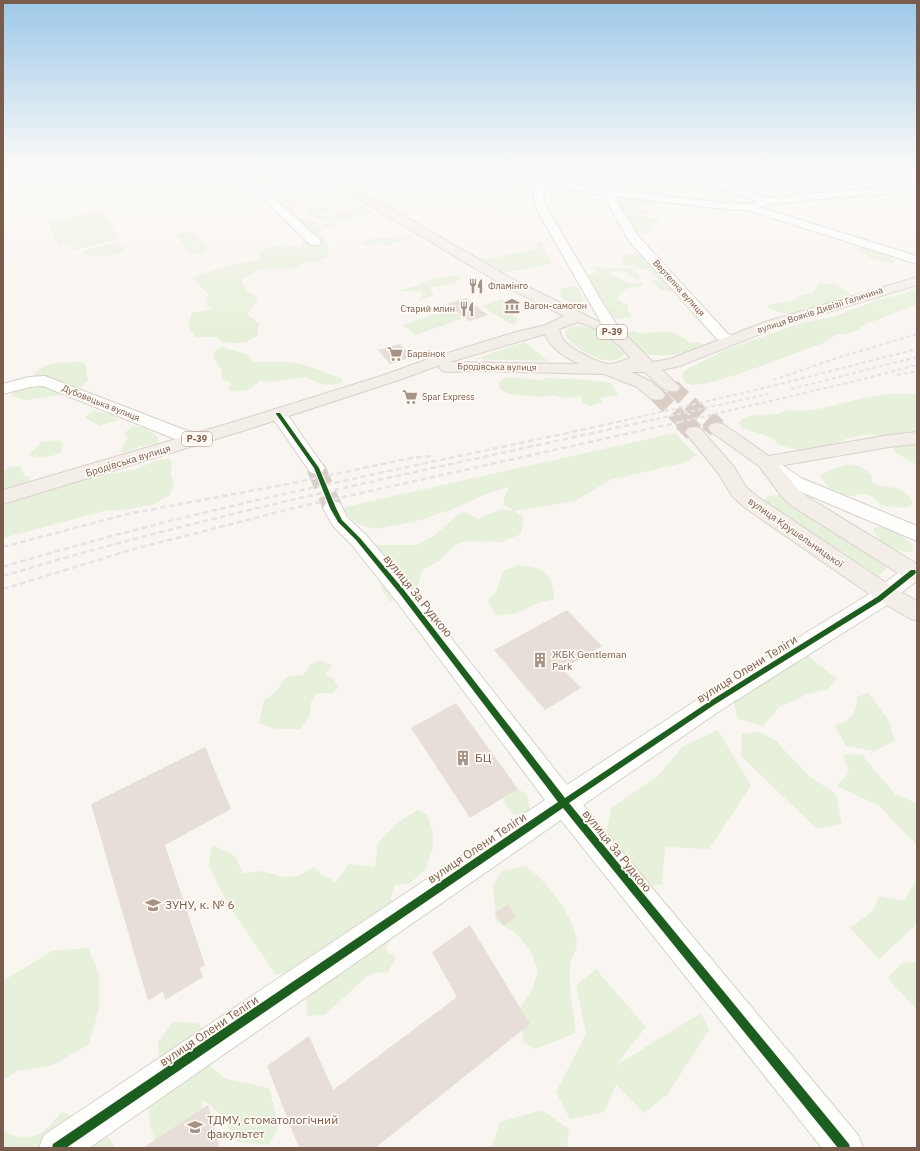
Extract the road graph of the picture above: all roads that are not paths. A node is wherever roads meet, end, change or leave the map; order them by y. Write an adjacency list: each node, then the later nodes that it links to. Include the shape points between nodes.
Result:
1 (295, 224): 6 (street)
2 (409, 224): 9 (main road)
3 (550, 224): 10 (street)
4 (625, 224): 14 (street, Вертепна вулиця, via 633,238 721,335)
5 (801, 224): 7 (street)
6 (315, 242)
7 (917, 260)
8 (917, 281): 14 (main road, вулиця Вояків Дивізії Галичина, via 770,325)
9 (511, 284): 11 (main road); 12 (main road)
10 (595, 302): 12 (street); 13 (street)
11 (539, 316): 12 (main road, Р-39, via 557,324); 18 (main road, via 556,339 569,351 589,363); 19 (main road, Бродівська вулиця / Р-39, via 521,335)
12 (579, 318): 13 (main road, Р-39, via 599,325)
13 (617, 336): 15 (main road, Р-39)
14 (730, 341): 16 (main road, вулиця Вояків Дивізії Галичина)
15 (636, 354): 16 (main road, Р-39); 17 (main road); 18 (main road, via 628,365)
16 (674, 364): 17 (main road, вулиця Вояків Дивізії Галичина); 17 (main road, via 668,370 670,385)
17 (650, 367): 18 (main road, Бродівська вулиця)
18 (614, 369): 19 (main road, Бродівська вулиця / Р-39, via 465,366 444,367); 21 (main road, via 639,381)
19 (390, 378): 22 (main road, Бродівська вулиця / Р-39)
20 (3, 389): 25 (street, Дубовецька вулиця, via 28,382 45,381 181,435)
21 (657, 395)
22 (278, 414): 25 (main road, Бродівська вулиця / Р-39); 28 (street)
23 (717, 428): 27 (main road)
24 (694, 432): 29 (main road, вулиця Крушельницької)
25 (198, 438): 30 (main road, Бродівська вулиця / Р-39)
26 (917, 438): 27 (main road)
27 (766, 462): 29 (main road, via 751,454 734,454 724,461); 29 (main road, via 771,469 771,475 767,480 741,481); 32 (street, via 794,482); 33 (main road, via 799,501)
28 (316, 468)
29 (727, 472): 34 (main road, вулиця Крушельницької, via 739,491 756,506)
30 (3, 497)
31 (332, 508): 36 (street, вулиця За Рудкою, via 340,521 402,592)
32 (917, 534)
33 (915, 573): 34 (street, вулиця Олени Теліги)
34 (886, 594): 35 (main road, вулиця Крушельницької); 36 (street, вулиця Олени Теліги, via 712,703)
35 (917, 612)
36 (564, 802): 37 (street, вулиця Олени Теліги); 38 (street, вулиця За Рудкою)
37 (57, 1148)
38 (845, 1148)

